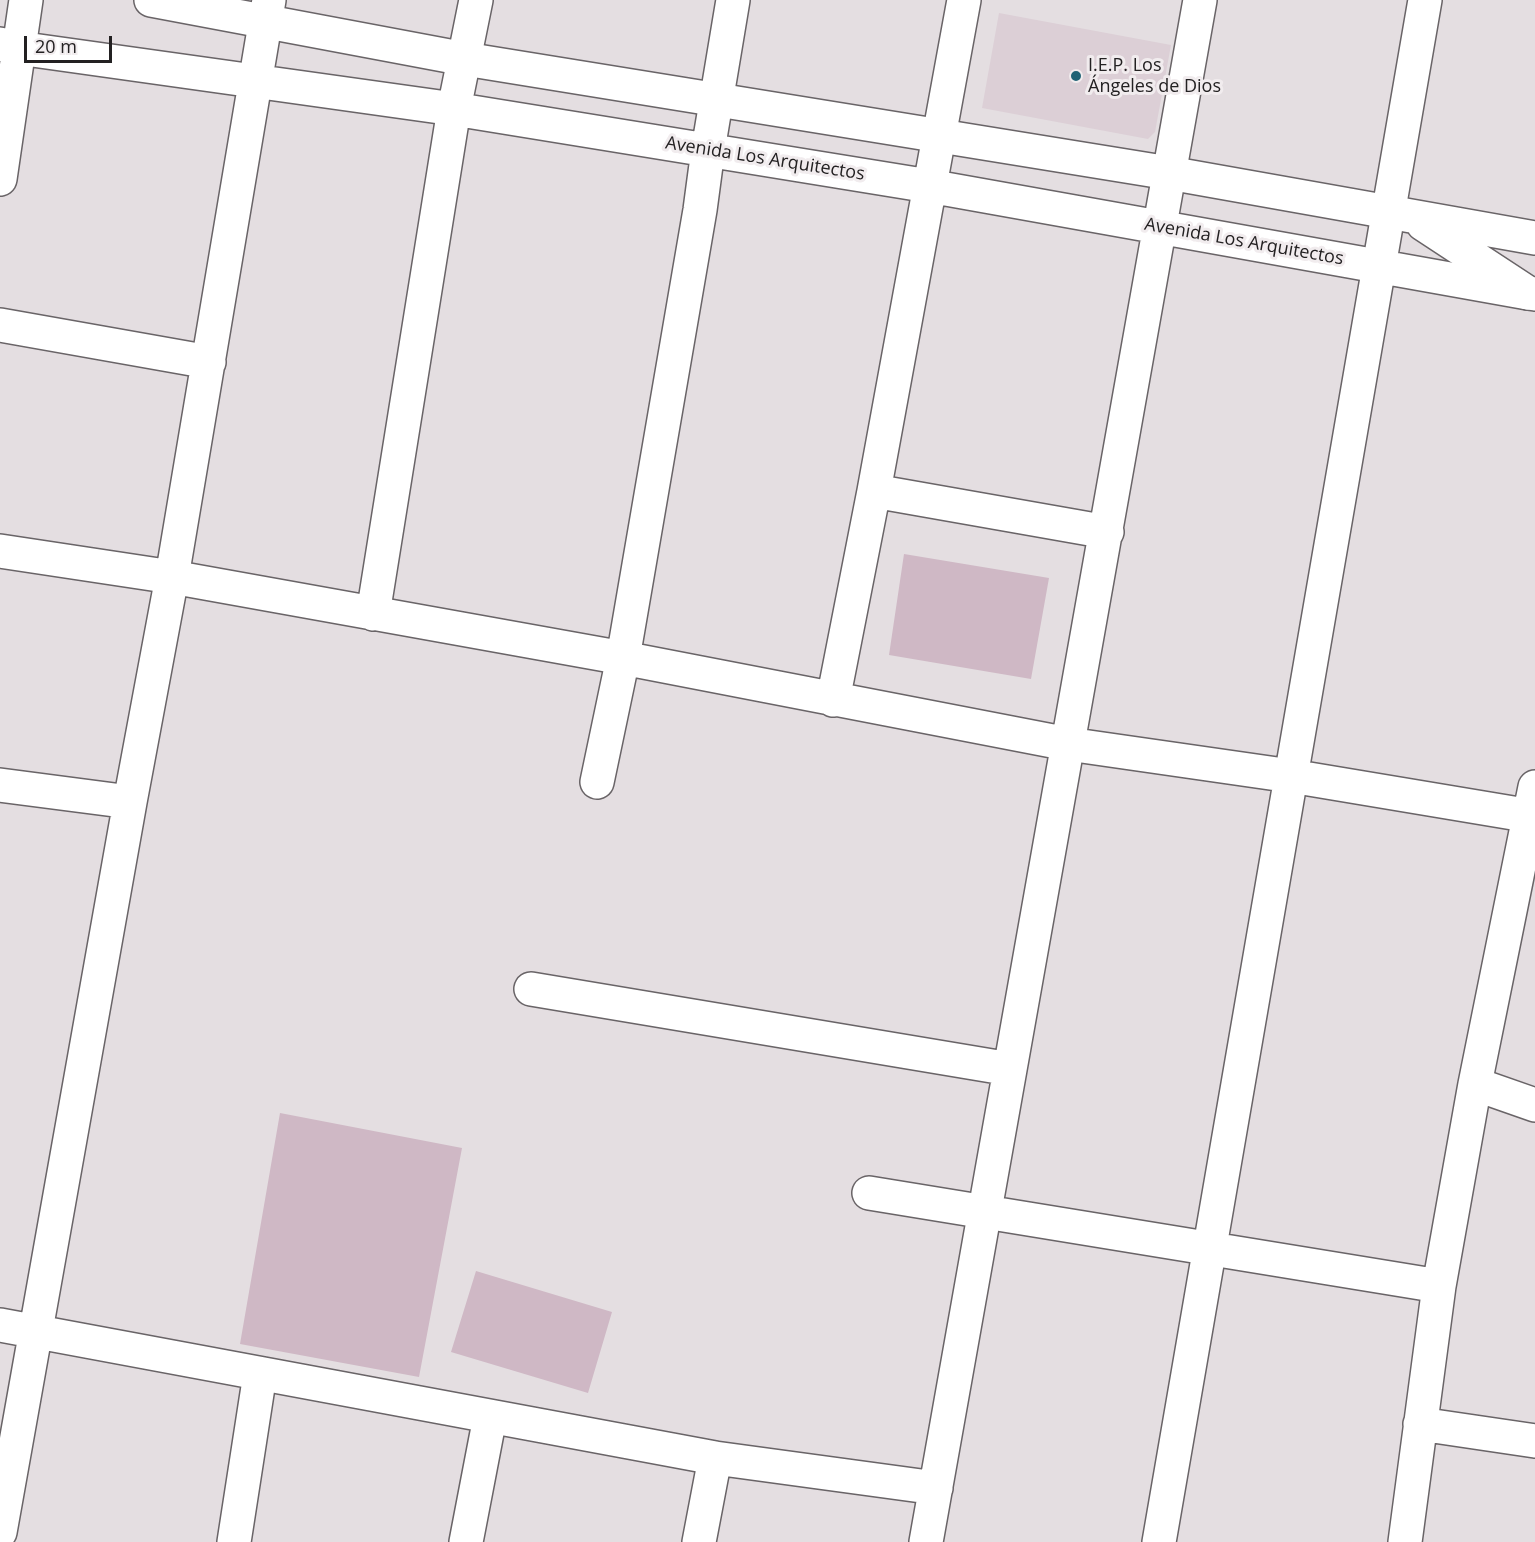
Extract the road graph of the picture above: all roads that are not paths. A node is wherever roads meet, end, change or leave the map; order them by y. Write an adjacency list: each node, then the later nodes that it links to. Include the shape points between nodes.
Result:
1 (26, 0): 9 (street)
2 (151, 0): 8 (street, Avenida Los Arquitectos)
3 (476, 0): 10 (street)
4 (733, 0): 12 (street)
5 (964, 0): 14 (street)
6 (1200, 0): 16 (street)
7 (1425, 0): 19 (street)
8 (267, 10): 10 (street, Avenida Los Arquitectos); 11 (street)
9 (9, 46): 11 (street, Avenida Los Arquitectos); 17 (street)
10 (465, 59): 12 (street, Avenida Los Arquitectos); 13 (street)
11 (254, 81): 13 (street, Avenida Los Arquitectos); 25 (street)
12 (717, 100): 14 (street, Avenida Los Arquitectos); 15 (street)
13 (454, 108): 15 (street, Avenida Los Arquitectos); 30 (street)
14 (939, 135): 16 (street, Avenida Los Arquitectos); 18 (street)
15 (708, 150): 18 (street, Avenida Los Arquitectos); 31 (street)
16 (1169, 173): 19 (street, Avenida Los Arquitectos); 20 (street)
17 (0, 179)
18 (929, 186): 20 (street, Avenida Los Arquitectos); 26 (street)
19 (1400, 215): 21 (street, Avenida Los Arquitectos); 22 (street); 23 (street, Avenida Los Arquitectos)
20 (1160, 226): 22 (street, Avenida Los Arquitectos); 27 (street)
21 (1535, 238)
22 (1379, 266): 23 (street, Avenida Los Arquitectos); 34 (street)
23 (1531, 294)
24 (0, 325): 25 (street)
25 (209, 362): 29 (street)
26 (874, 490): 27 (street); 32 (street)
27 (1107, 532): 33 (street)
28 (0, 551): 29 (street)
29 (172, 577): 30 (street); 37 (street)
30 (373, 614): 31 (street)
31 (623, 658): 32 (street); 35 (street)
32 (833, 700): 33 (street)
33 (1068, 744): 34 (street); 41 (street)
34 (1291, 776): 38 (street); 46 (street)
35 (597, 782)
36 (0, 785): 37 (street)
37 (130, 802): 49 (street)
38 (1533, 802): 39 (street)
39 (1529, 855): 42 (street)
40 (531, 989): 41 (street)
41 (1010, 1069): 45 (street)
42 (1475, 1084): 43 (street); 47 (street)
43 (1535, 1105)
44 (868, 1193): 45 (street)
45 (985, 1213): 46 (street); 55 (street)
46 (1209, 1250): 47 (street); 61 (street)
47 (1439, 1286): 52 (street)
48 (0, 1325): 49 (street)
49 (36, 1331): 50 (street); 56 (street)
50 (260, 1374): 51 (street); 57 (street)
51 (490, 1417): 54 (street); 58 (street)
52 (1420, 1424): 53 (street); 62 (street)
53 (1535, 1441)
54 (715, 1458): 55 (street); 59 (street)
55 (936, 1488): 60 (street)
56 (0, 1532)
57 (234, 1542)
58 (466, 1542)
59 (699, 1542)
60 (926, 1542)
61 (1160, 1542)
62 (1405, 1542)

